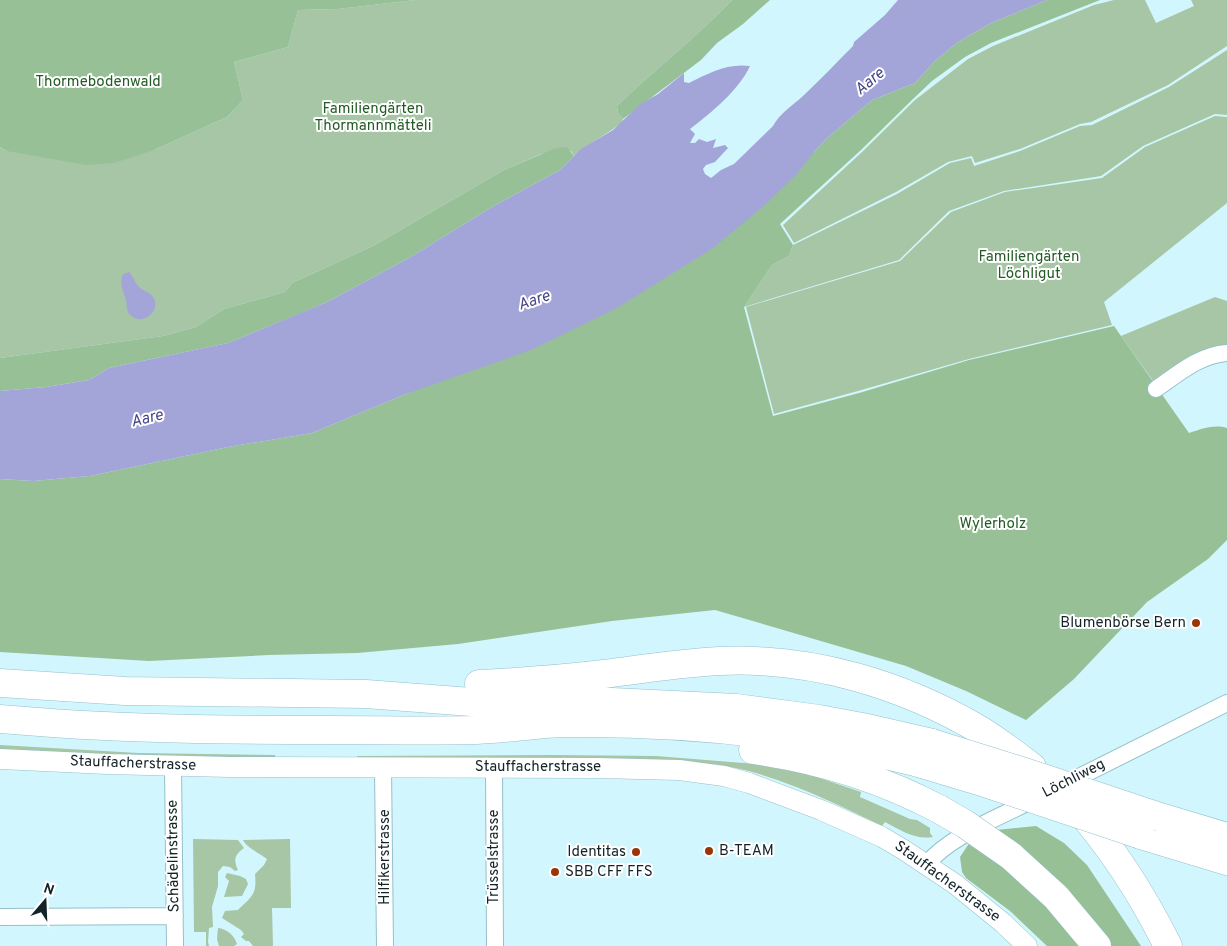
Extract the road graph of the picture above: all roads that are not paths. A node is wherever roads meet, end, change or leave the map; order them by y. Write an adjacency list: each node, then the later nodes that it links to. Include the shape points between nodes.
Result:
1 (1227, 352): 2 (street, via 1196,362)
2 (1156, 389)
3 (0, 683): 4 (highway, via 166,692)
4 (366, 694): 8 (highway, via 471,702 612,702 736,708 828,720); 24 (highway, bridge, via 562,679 721,661 801,666 882,685 921,700 981,731 1032,767 1077,808 1132,881)
5 (1227, 703): 16 (street, Löchliweg, via 957,839)
6 (0, 720): 7 (highway, via 194,729)
7 (480, 730): 8 (highway, via 567,722 654,724 734,730 858,748); 23 (highway, bridge, via 773,752 882,782 939,809 1011,856 1056,897)
8 (925, 753): 13 (highway, bridge, via 987,783)
9 (0, 759): 10 (street, Stauffacherstrasse)
10 (173, 766): 11 (street, Stauffacherstrasse); 17 (street, Schädelinstrasse)
11 (384, 767): 12 (street, Stauffacherstrasse); 20 (street, Hilfikerstrasse)
12 (494, 767): 16 (street, Stauffacherstrasse, via 679,770 724,776 845,820 882,837); 21 (street, Trüsselstrasse)
13 (1150, 826): 14 (highway); 15 (highway)
14 (1227, 837)
15 (1227, 861)
16 (926, 864): 22 (street, Stauffacherstrasse, via 984,907)
17 (175, 916): 18 (street); 19 (street, Schädelinstrasse)
18 (0, 917)
19 (175, 946)
20 (385, 946)
21 (495, 946)
22 (1027, 946)
23 (1097, 946)
24 (1168, 946)

